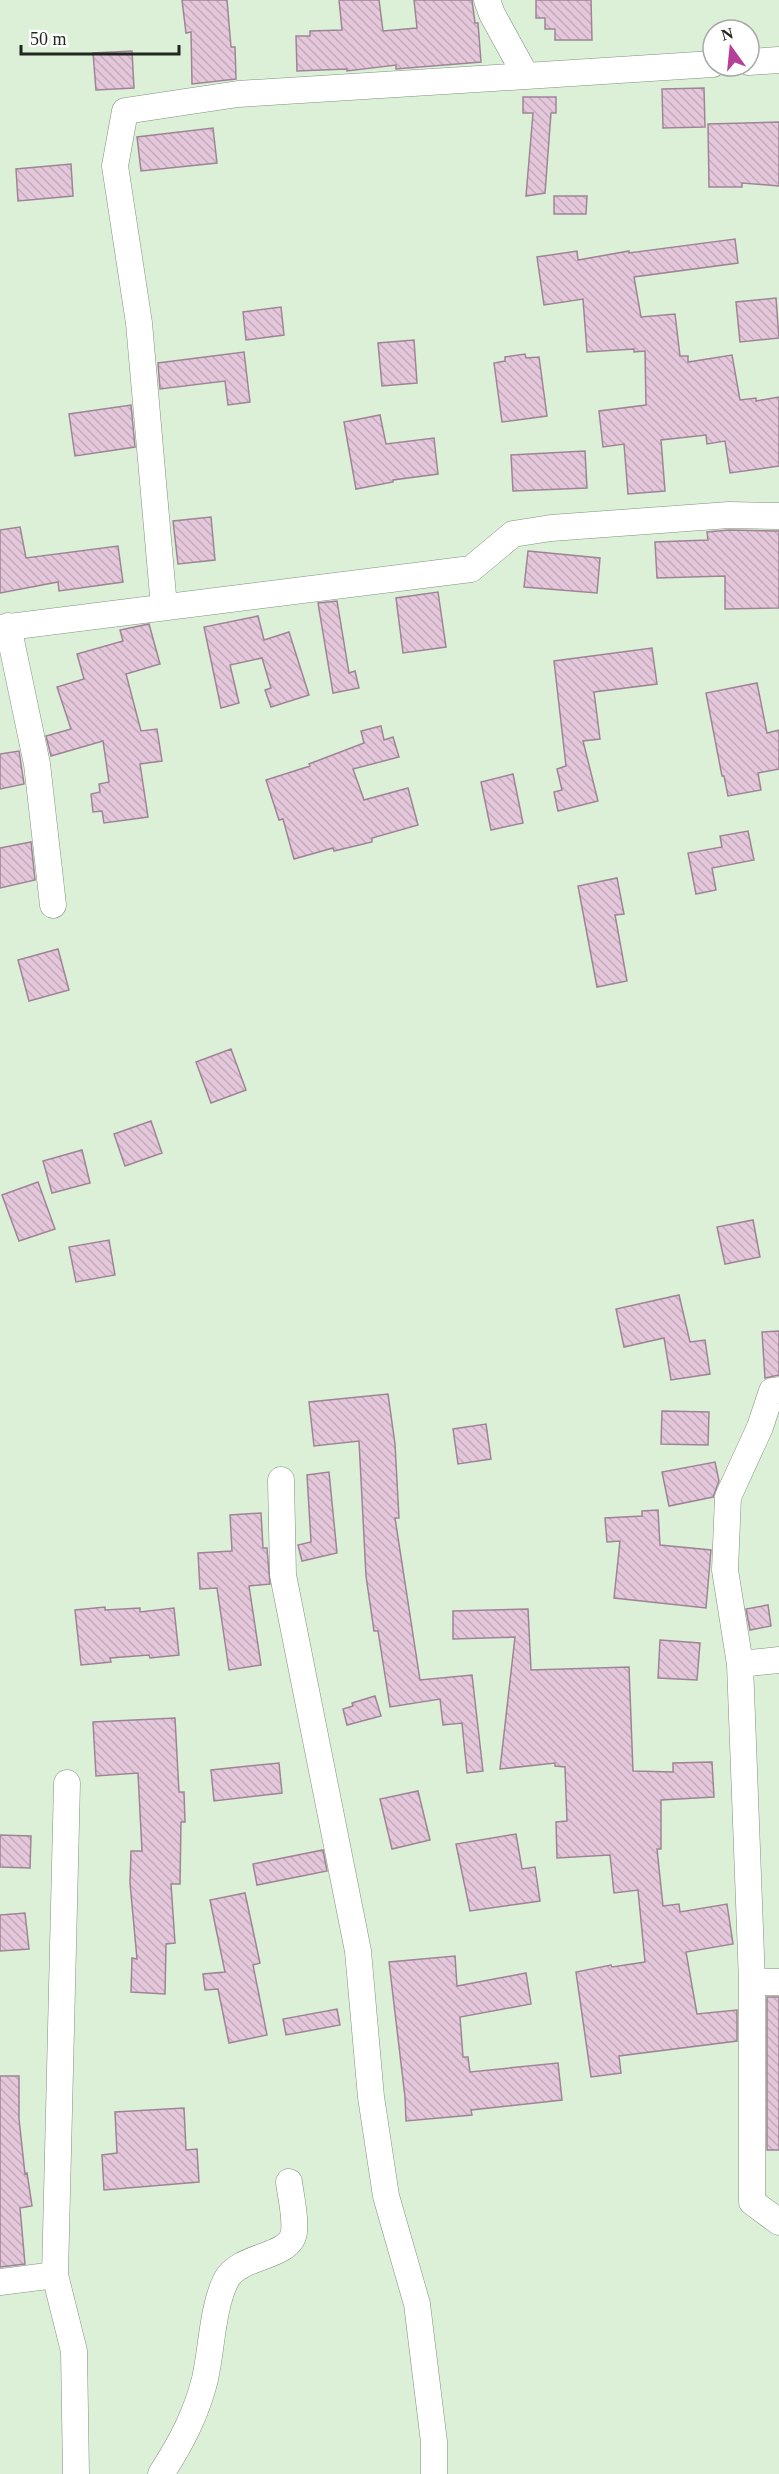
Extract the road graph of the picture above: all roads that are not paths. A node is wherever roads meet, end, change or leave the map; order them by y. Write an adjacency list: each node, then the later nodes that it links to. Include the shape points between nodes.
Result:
1 (487, 0): 5 (street)
2 (779, 60): 3 (street)
3 (761, 61)
4 (701, 65): 5 (street)
5 (526, 76): 7 (street, via 238,94 126,111 115,166 139,323)
6 (779, 516): 7 (street, via 729,515 551,528 513,534 471,569)
7 (164, 607): 8 (street)
8 (4, 627): 9 (street, via 37,764)
9 (52, 905)
10 (779, 1390): 13 (street, via 772,1391 728,1497 725,1570)
11 (280, 1480): 25 (street, via 284,1575 358,1951 371,2097 386,2196 417,2304 434,2442)
12 (779, 1660): 13 (street)
13 (740, 1664): 15 (street)
14 (67, 1784): 21 (street)
15 (752, 1982): 16 (street); 19 (street)
16 (779, 1982)
17 (289, 2182): 24 (street, via 294,2231 291,2241 284,2248 247,2261 227,2279 201,2391 186,2436)
18 (779, 2201): 19 (street)
19 (752, 2202): 20 (street)
20 (779, 2222)
21 (55, 2275): 22 (street); 23 (street, via 74,2351)
22 (0, 2282)
23 (76, 2474)
24 (161, 2474)
25 (434, 2474)

